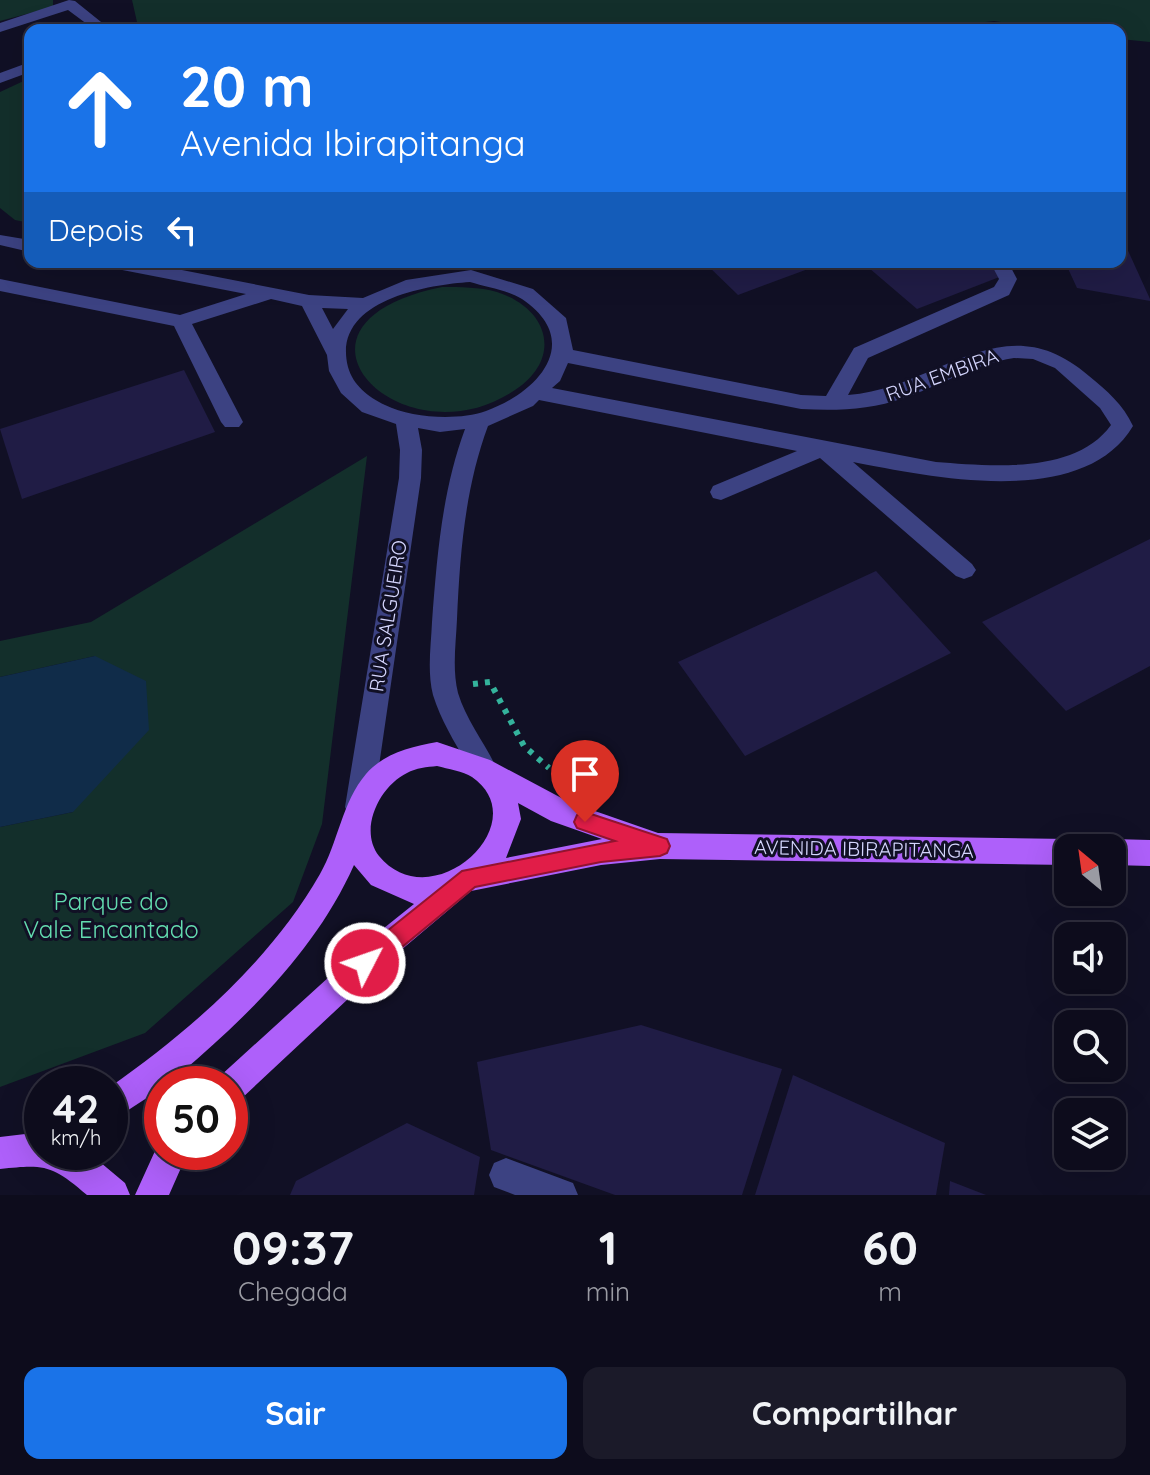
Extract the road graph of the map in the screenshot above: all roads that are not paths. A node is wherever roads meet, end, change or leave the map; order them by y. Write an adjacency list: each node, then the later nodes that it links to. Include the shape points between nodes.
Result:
1 (70, 2): 2 (street); 3 (street)
2 (97, 24)
3 (0, 28)
4 (24, 69): 5 (street)
5 (0, 78)
6 (0, 240): 7 (street)
7 (24, 245)
8 (143, 268): 11 (street)
9 (1002, 268): 18 (street, via 1008,279 1002,291 861,353)
10 (0, 285): 14 (street)
11 (271, 293): 12 (street); 14 (street)
12 (309, 301): 13 (street); 15 (street)
13 (367, 304): 15 (street, via 343,329); 16 (street, via 409,283 439,277 500,281 546,306 560,325)
14 (181, 321): 20 (street)
15 (335, 351): 21 (street, via 339,374 352,394 375,411)
16 (563, 355): 17 (street); 18 (street, RUA EMBIRA)
17 (539, 393): 19 (street, via 508,412); 22 (street, RUA EMBIRA)
18 (834, 404): 22 (street, RUA EMBIRA, via 898,393 987,357 1019,350 1057,360 1108,403 1122,426 1104,449 1031,472 936,470)
19 (479, 421): 21 (street); 25 (street, via 460,479 443,645 444,687)
20 (232, 422)
21 (406, 422): 26 (street, RUA SALGUEIRO, via 410,478)
22 (823, 448): 23 (street); 24 (street)
23 (721, 492)
24 (964, 570)
25 (487, 772): 26 (main road, via 462,757 411,758 369,788); 27 (main road, AVENIDA IBIRAPITANGA, via 561,812); 31 (main road, via 501,790 506,828 500,847)
26 (357, 818): 31 (main road, via 367,862 391,881 422,890); 33 (main road, via 330,885 298,934 175,1058)
27 (660, 846): 28 (main road, AVENIDA IBIRAPITANGA); 31 (main road, AVENIDA IBIRAPITANGA, via 601,852)
28 (1054, 852)
29 (1126, 852): 30 (main road)
30 (1150, 853)
31 (468, 879): 32 (main road, AVENIDA IBIRAPITANGA, via 373,956)
32 (248, 1071)
33 (128, 1093)
34 (24, 1151): 35 (main road)
35 (0, 1153)
36 (83, 1170): 39 (main road)
37 (164, 1170): 40 (main road)
38 (506, 1175): 41 (street)
39 (113, 1195)
40 (152, 1195)
41 (561, 1195)

